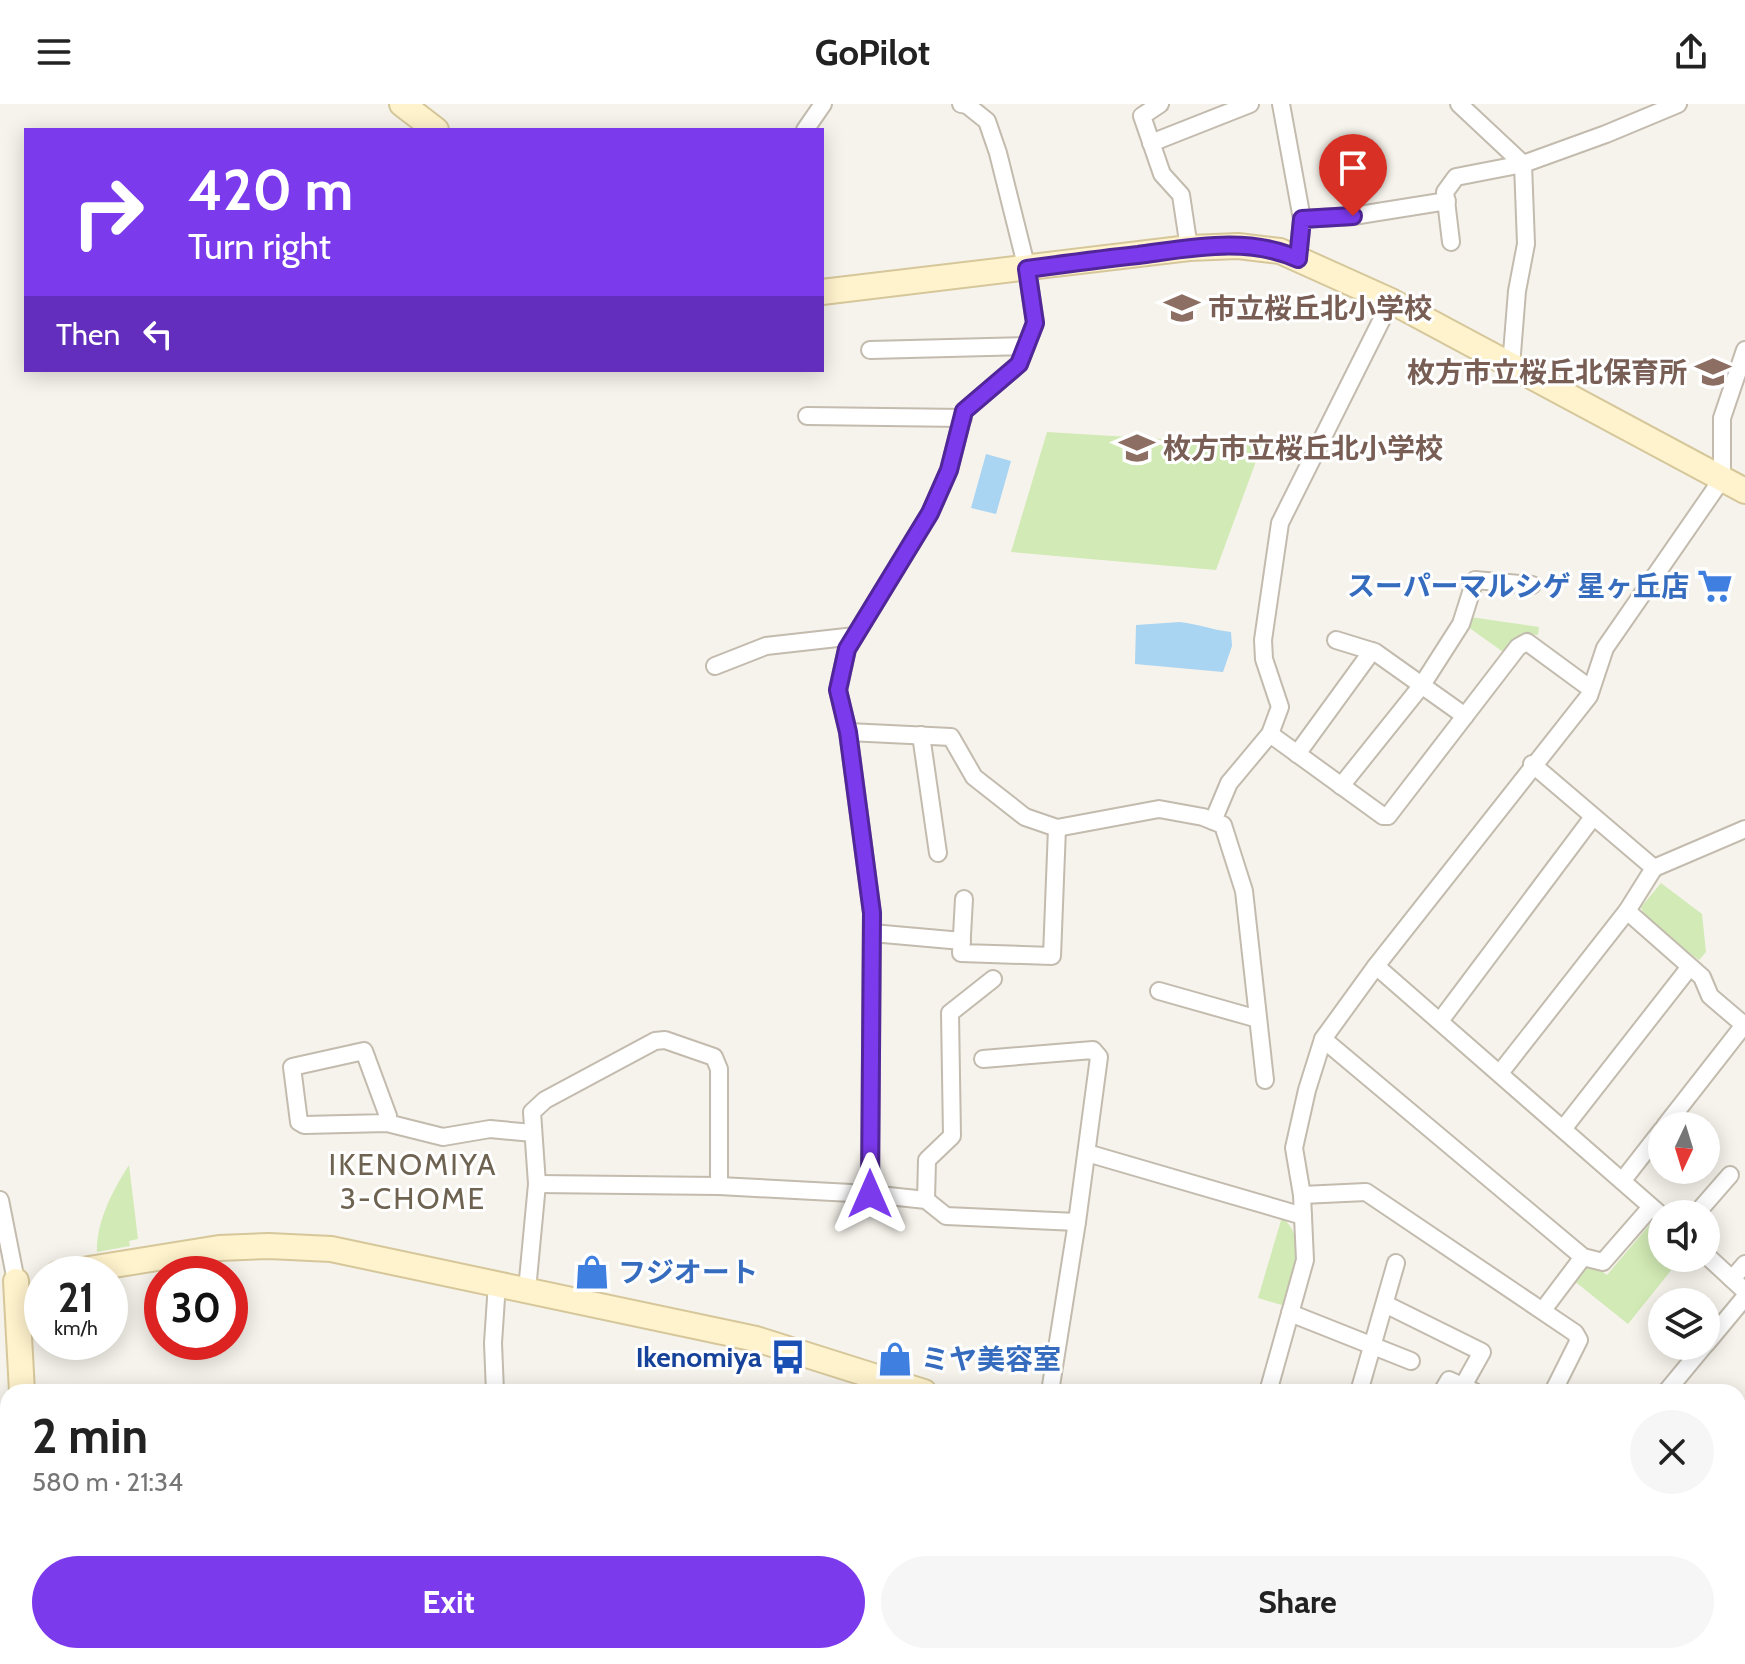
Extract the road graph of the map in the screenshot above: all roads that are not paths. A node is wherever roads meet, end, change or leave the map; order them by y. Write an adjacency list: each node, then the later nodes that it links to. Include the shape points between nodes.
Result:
1 (402, 104): 9 (street)
2 (823, 104): 10 (street)
3 (961, 104): 18 (street, via 987,121)
4 (1160, 104): 11 (street, via 1142,116)
5 (1250, 104): 11 (street)
6 (1281, 104): 14 (street)
7 (1459, 104): 12 (street)
8 (1678, 104): 12 (street)
9 (433, 128)
10 (806, 128)
11 (1151, 143): 16 (street, via 1162,174 1181,195)
12 (1523, 164): 13 (street, via 1456,177 1445,192); 24 (street, via 1526,244)
13 (1447, 201): 14 (street); 15 (street)
14 (1302, 219): 17 (street)
15 (1451, 242)
16 (1189, 248): 17 (street, via 1238,246 1280,251); 18 (street)
17 (1298, 259): 20 (street)
18 (1027, 269): 19 (street); 21 (street, via 1035,323)
19 (824, 292)
20 (1391, 301): 24 (street); 38 (street, via 1280,523 1263,640 1280,707)
21 (1026, 346): 22 (street); 26 (street, via 1019,364 964,411)
22 (870, 350)
23 (1745, 350): 27 (street, via 1722,418)
24 (1511, 366): 27 (street)
25 (807, 416): 26 (street)
26 (963, 418): 30 (street, via 930,513)
27 (1722, 479): 28 (street); 35 (street, via 1605,648)
28 (1745, 491)
29 (1532, 585): 34 (street, via 1475,580 1461,624)
30 (855, 636): 33 (street, via 766,646); 37 (street, via 838,690)
31 (1336, 640): 32 (street)
32 (1372, 651): 34 (street); 40 (street)
33 (715, 666)
34 (1422, 685): 36 (street); 42 (street)
35 (1591, 689): 36 (street, via 1527,642); 41 (street)
36 (1465, 716): 42 (street, via 1388,816)
37 (848, 732): 39 (street); 51 (street)
38 (1270, 734): 40 (street); 44 (street, via 1229,783)
39 (921, 735): 45 (street, via 951,737 974,777 1025,817); 47 (street)
40 (1297, 754): 42 (street)
41 (1532, 764): 43 (street); 53 (street)
42 (1341, 786)
43 (1593, 817): 48 (street); 58 (street)
44 (1213, 821): 45 (street, via 1159,809); 57 (street, via 1223,825 1244,891)
45 (1057, 828): 52 (street, via 1052,956 961,953)
46 (1745, 829): 48 (street)
47 (938, 853)
48 (1654, 868): 50 (street)
49 (964, 899): 52 (street)
50 (1627, 911): 54 (street); 61 (street)
51 (872, 933): 52 (street); 73 (street)
52 (962, 941)
53 (1376, 966): 58 (street); 59 (street)
54 (1689, 968): 63 (street, via 1702,977 1710,996 1744,1025); 65 (street)
55 (993, 979): 76 (street, via 950,1013 952,1136 927,1160)
56 (1159, 991): 57 (street)
57 (1258, 1019): 62 (street)
58 (1440, 1021): 61 (street)
59 (1323, 1039): 74 (street, via 1294,1148); 82 (street)
60 (983, 1059): 68 (street, via 1093,1050 1099,1057)
61 (1500, 1073): 65 (street)
62 (1265, 1080)
63 (1676, 1112)
64 (387, 1123): 64 (street, via 304,1125 299,1122 292,1067 364,1051); 66 (street, via 443,1137 490,1129)
65 (1563, 1129): 70 (street)
66 (533, 1133): 71 (street); 72 (street, via 532,1112 545,1100 665,1040 714,1057 719,1069)
67 (1648, 1148): 70 (street)
68 (1087, 1153): 79 (street); 81 (street)
69 (1730, 1175): 77 (street)
70 (1623, 1180): 78 (street)
71 (537, 1184): 72 (street); 90 (street)
72 (719, 1186): 73 (street)
73 (870, 1194): 76 (street)
74 (1302, 1195): 79 (street); 93 (street, via 1366,1192)
75 (0, 1200): 88 (street)
76 (926, 1200): 81 (street, via 946,1216)
77 (1708, 1200)
78 (1648, 1203)
79 (1303, 1216): 94 (street, via 1305,1260)
80 (1648, 1219): 82 (street, via 1603,1262)
81 (1077, 1222): 102 (street)
82 (1583, 1257): 93 (street)
83 (128, 1263): 89 (street, via 219,1248 331,1249)
84 (1396, 1263): 92 (street)
85 (1745, 1264): 87 (street)
86 (1720, 1268): 87 (street)
87 (1732, 1279): 91 (street)
88 (8, 1282): 99 (street)
89 (497, 1283): 90 (street); 100 (street)
90 (527, 1290): 101 (street, via 756,1339)
91 (1745, 1294): 95 (street)
92 (1385, 1304): 96 (street); 105 (street, via 1482,1352)
93 (1543, 1310): 106 (street, via 1579,1340)
94 (1290, 1313): 96 (street); 103 (street)
95 (1720, 1326)
96 (1375, 1345): 98 (street); 104 (street)
97 (1693, 1360): 107 (street)
98 (1411, 1361)
99 (21, 1384)
100 (495, 1384)
101 (899, 1384)
102 (1051, 1384)
103 (1270, 1384)
104 (1362, 1384)
105 (1471, 1384)
106 (1557, 1384)
107 (1673, 1384)

